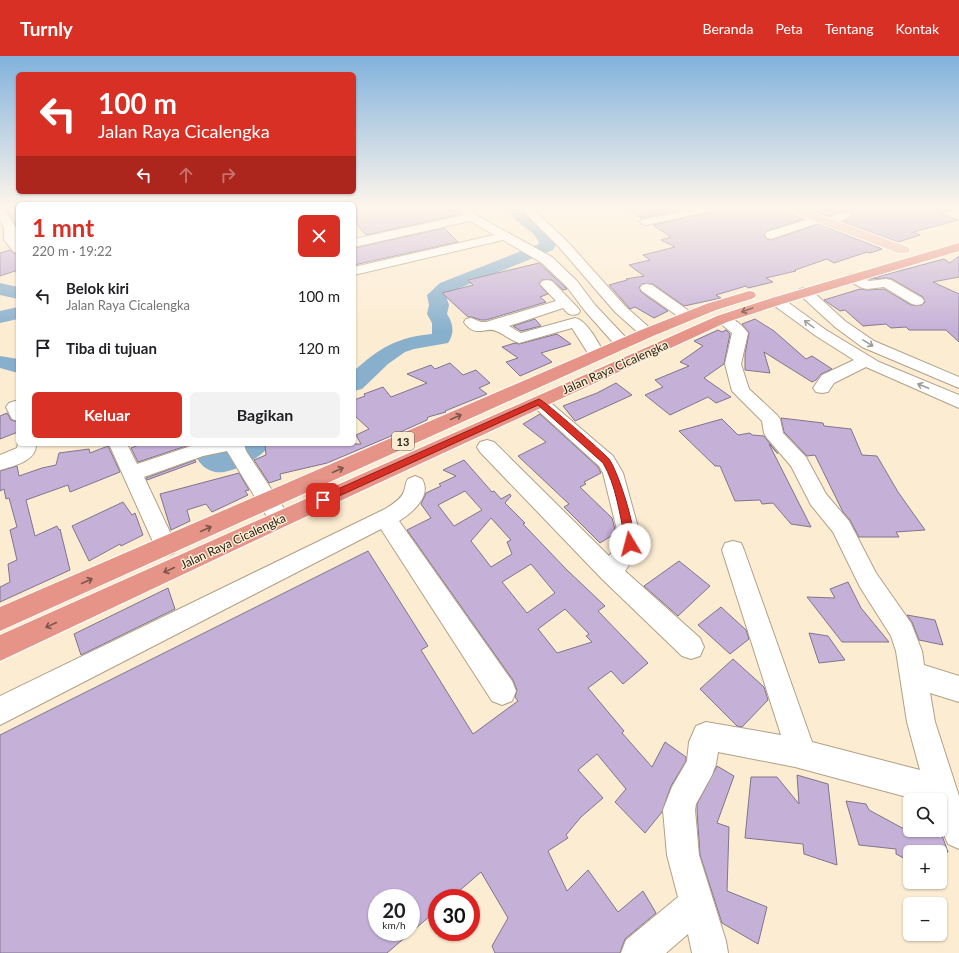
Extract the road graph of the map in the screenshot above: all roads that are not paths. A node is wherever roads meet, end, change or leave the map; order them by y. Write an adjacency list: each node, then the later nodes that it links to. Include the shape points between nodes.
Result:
1 (450, 249): 9 (street)
2 (528, 249): 25 (street, via 547,260 572,284)
3 (566, 249): 24 (street, via 620,309)
4 (899, 249): 7 (main road)
5 (915, 249): 7 (highway, Jalan Raya Cicalengka / 13)
6 (946, 249): 10 (highway, Jalan Raya Cicalengka / 13)
7 (902, 250): 8 (highway, Jalan Raya Cicalengka / 13)
8 (881, 257)
9 (356, 272)
10 (854, 278): 12 (highway, Jalan Raya Cicalengka / 13); 15 (street, via 867,285 886,283)
11 (547, 284): 16 (street)
12 (808, 285): 14 (highway, Jalan Raya Cicalengka / 13); 17 (highway, Jalan Raya Cicalengka / 13, via 711,307); 22 (street)
13 (647, 288): 17 (street)
14 (777, 301): 18 (highway, Jalan Raya Cicalengka / 13, one-way to 18); 27 (street, one-way to 14)
15 (917, 301)
16 (565, 303): 20 (street, via 578,318); 21 (street)
17 (687, 316): 24 (highway, Jalan Raya Cicalengka / 13)
18 (722, 320): 30 (highway, Jalan Raya Cicalengka / 13); 48 (street, via 737,329 740,334 733,364 741,391 769,417 776,438 799,462 818,499 844,531 868,580 902,631)
19 (471, 322): 21 (street, via 481,327)
20 (575, 322): 21 (street, via 519,338); 26 (street)
21 (495, 324)
22 (840, 324): 23 (street); 28 (street, one-way to 28, via 868,344)
23 (858, 324)
24 (647, 333): 25 (highway, Jalan Raya Cicalengka / 13)
25 (623, 344): 26 (highway, Jalan Raya Cicalengka / 13)
26 (597, 355): 39 (highway, Jalan Raya Cicalengka / 13, one-way to 26)
27 (866, 361): 29 (street, via 828,379); 31 (street, one-way to 27)
28 (959, 383)
29 (822, 388)
30 (539, 402): 40 (highway, Jalan Raya Cicalengka / 13); 44 (street, via 606,461 613,473 630,544)
31 (959, 402)
32 (27, 446): 36 (street, via 24,453)
33 (119, 446): 37 (street)
34 (487, 447): 44 (street)
35 (227, 449): 37 (street); 39 (street)
36 (0, 463)
37 (132, 474): 42 (street)
38 (415, 484): 41 (street, via 412,498)
39 (268, 501): 40 (street); 42 (highway, Jalan Raya Cicalengka / 13, one-way to 39)
40 (280, 519): 47 (highway, Jalan Raya Cicalengka / 13, one-way to 47)
41 (385, 519): 50 (street); 51 (street)
42 (166, 547): 45 (highway, Jalan Raya Cicalengka / 13, one-way to 42)
43 (733, 550): 52 (street)
44 (610, 572): 46 (street)
45 (0, 619)
46 (690, 647)
47 (0, 648)
48 (913, 674): 49 (street); 53 (street, via 921,722)
49 (959, 689)
50 (502, 691)
51 (0, 711)
52 (802, 754): 53 (street); 55 (street, via 737,740 705,737 702,762 680,803 679,810 683,855)
53 (941, 791): 54 (street)
54 (959, 833)
55 (697, 903): 56 (street); 57 (street)
56 (639, 953)
57 (710, 953)

